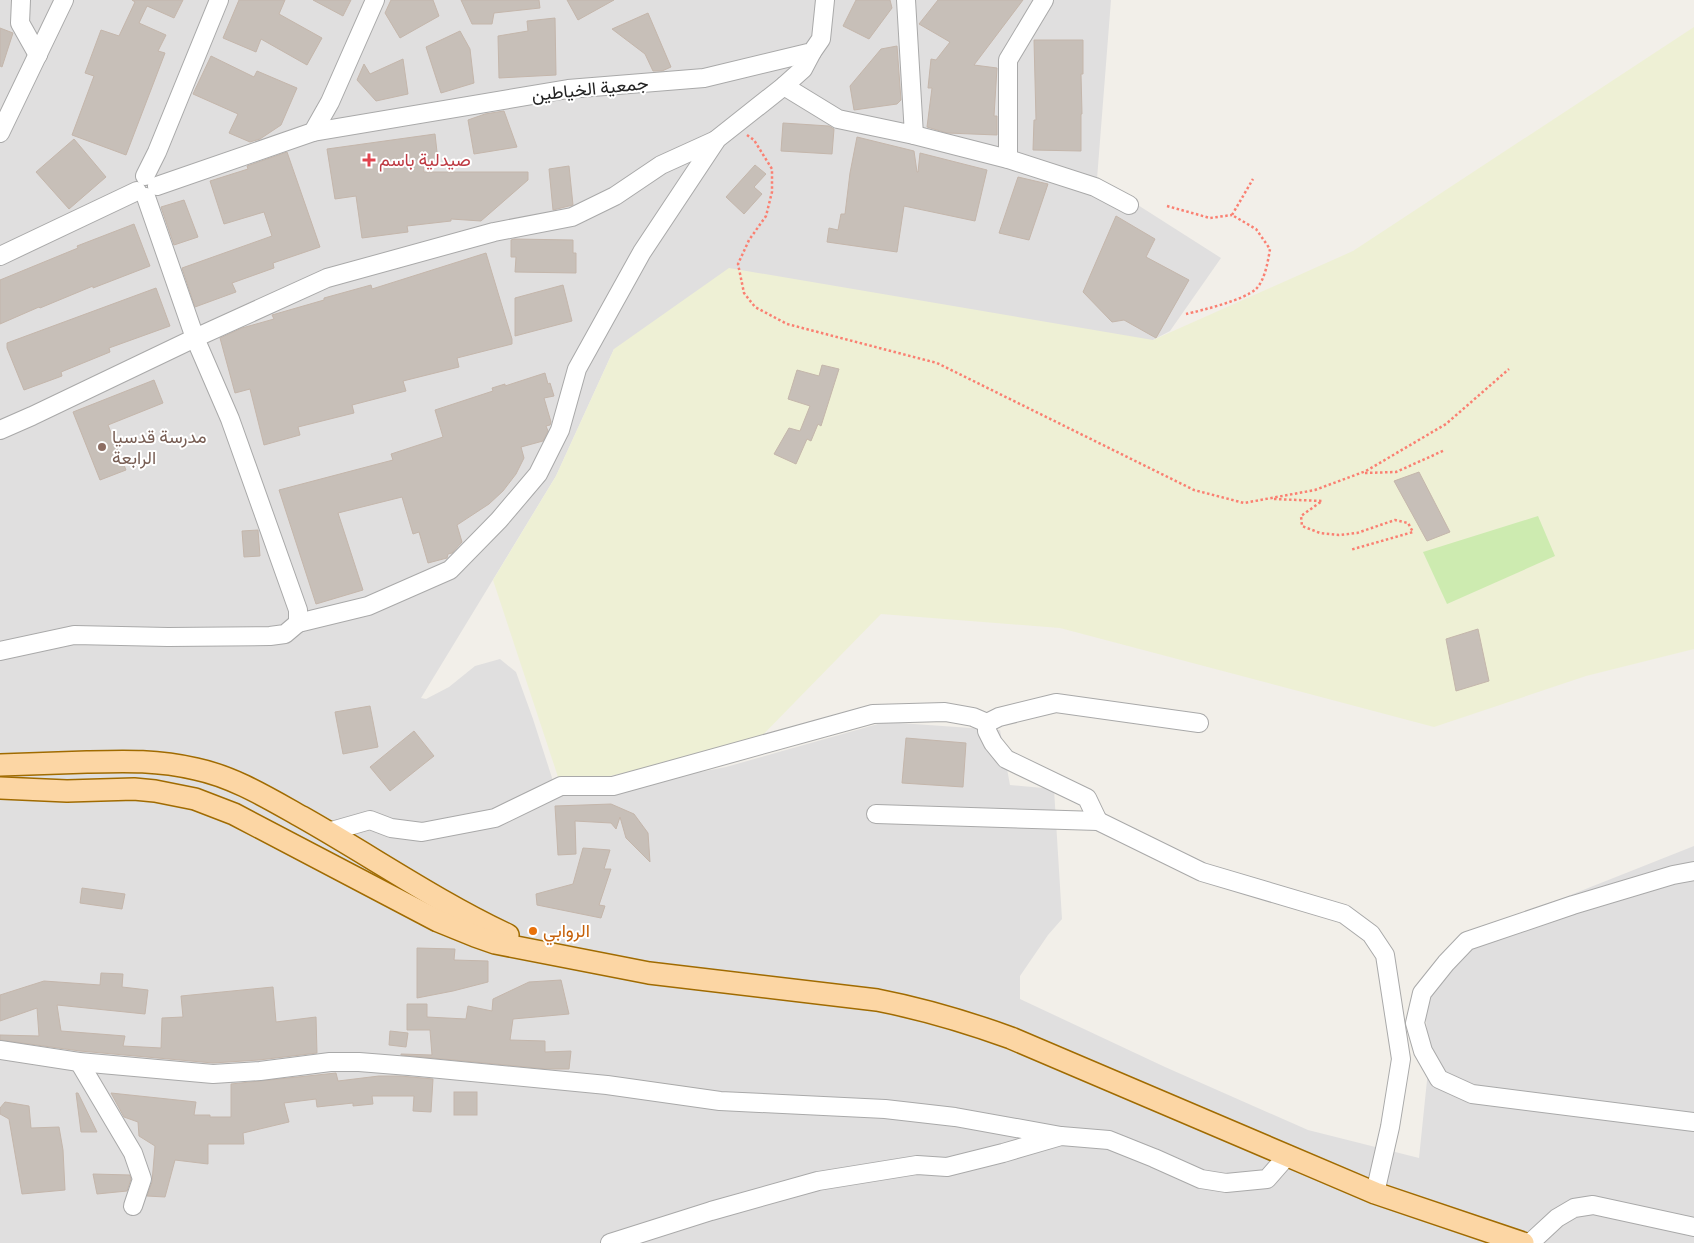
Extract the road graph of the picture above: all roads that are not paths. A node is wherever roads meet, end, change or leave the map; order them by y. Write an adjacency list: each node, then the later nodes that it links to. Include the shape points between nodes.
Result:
1 (21, 0): 9 (street, via 20,22)
2 (64, 0): 9 (street)
3 (219, 0): 16 (street, via 157,152)
4 (375, 0): 11 (street, via 330,102)
5 (825, 0): 8 (street, via 821,39)
6 (906, 0): 13 (street)
7 (1044, 0): 15 (street, via 1008,60)
8 (812, 52): 10 (street, via 803,68); 11 (street, جمعية الخياطين, via 704,78 568,89)
9 (38, 55): 12 (street)
10 (784, 86): 13 (street, via 838,119); 14 (street)
11 (313, 132): 16 (street, جمعية الخياطين)
12 (0, 133)
13 (914, 134): 15 (street)
14 (717, 139): 19 (street, via 661,165 614,196 572,217 494,232 326,278); 21 (street, via 642,252 576,369 560,430 538,474 499,520 450,570 368,606)
15 (1008, 159): 17 (street, via 1095,187)
16 (146, 188): 18 (street, جمعية الخياطين); 19 (street)
17 (1129, 205)
18 (0, 256)
19 (194, 338): 20 (street); 21 (street, via 230,419 298,610)
20 (0, 430)
21 (298, 623): 22 (street, via 285,634 270,636 74,635)
22 (0, 652)
23 (987, 723): 24 (street, via 1056,703); 28 (street, via 992,743 1006,759 1087,798); 29 (street, via 945,712 873,714 613,786 561,786 495,818 422,832 391,828 370,820)
24 (1198, 723)
25 (0, 765): 29 (main road, via 130,761 198,769 252,789)
26 (0, 788): 31 (main road, via 134,789 195,799 234,814 438,921 495,943)
27 (876, 814): 28 (street)
28 (1098, 821): 37 (street, via 1202,872 1344,914 1371,934 1385,955 1402,1059)
29 (328, 832): 31 (main road, via 458,910)
30 (1694, 871): 34 (street, via 1573,905 1467,941 1422,993 1415,1023 1423,1051 1439,1079 1472,1094)
31 (548, 952): 36 (main road, via 648,973 849,996 931,1012 1011,1038)
32 (0, 1050): 33 (street)
33 (79, 1062): 35 (street, via 213,1074 359,1062 607,1085 720,1101 885,1109 955,1117); 38 (street, via 133,1153 142,1179)
34 (1694, 1122)
35 (1061, 1136): 36 (street, via 1109,1140 1201,1179 1226,1183 1267,1179); 40 (street, via 947,1167 917,1165 818,1180)
36 (1288, 1155): 37 (main road)
37 (1375, 1193): 41 (main road)
38 (133, 1206)
39 (1694, 1227): 42 (street, via 1592,1205 1574,1208 1557,1218)
40 (610, 1243)
41 (1523, 1243)
42 (1530, 1243)

